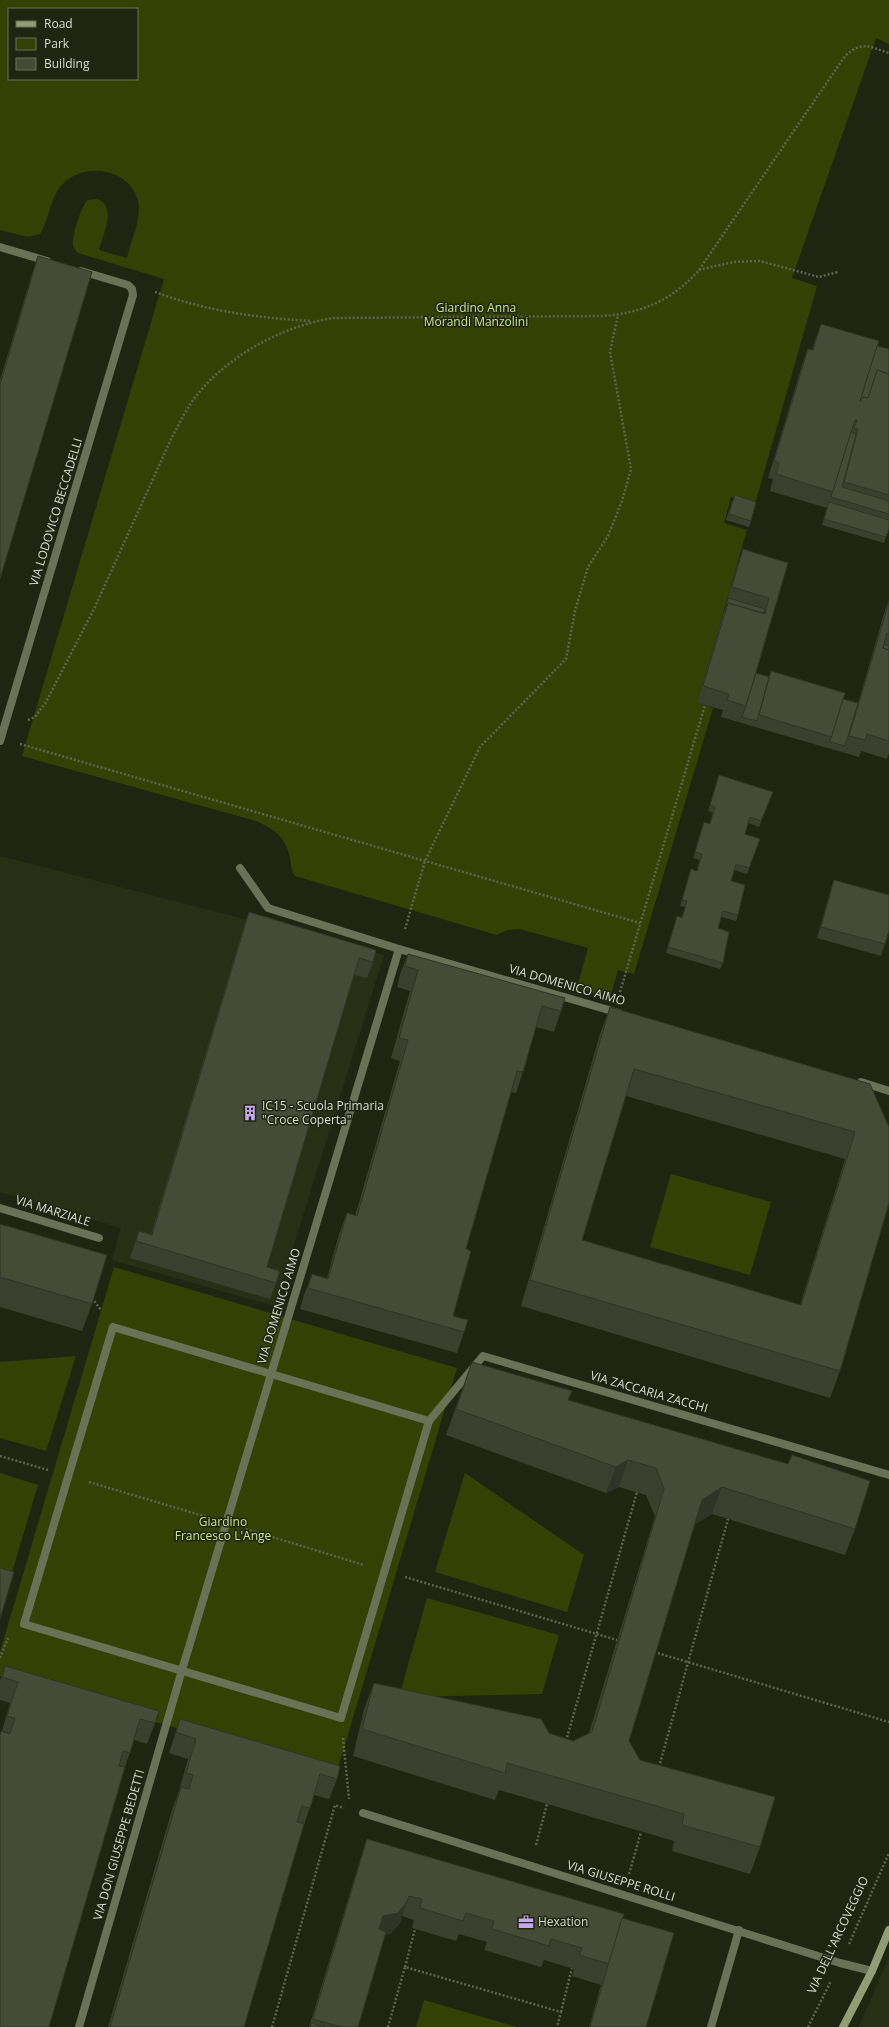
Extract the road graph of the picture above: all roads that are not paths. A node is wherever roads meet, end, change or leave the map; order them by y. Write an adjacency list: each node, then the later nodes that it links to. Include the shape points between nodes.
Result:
1 (0, 247): 2 (street)
2 (52, 262)
3 (75, 269): 4 (street, VIA LODOVICO BECCADELLI, via 128,285 133,295)
4 (0, 739)
5 (240, 868): 6 (street, VIA DOMENICO AIMO, via 268,908)
6 (399, 949): 7 (street, VIA DOMENICO AIMO); 12 (street, VIA DOMENICO AIMO)
7 (630, 1016)
8 (851, 1080): 9 (street)
9 (889, 1091)
10 (0, 1208): 11 (street, VIA MARZIALE)
11 (99, 1238)
12 (272, 1373): 13 (street); 15 (street, VIA DOMENICO AIMO); 15 (street, via 113,1327 24,1624)
13 (429, 1421): 14 (street, VIA ZACCARIA ZACCHI, via 483,1356); 15 (street, via 341,1718)
14 (889, 1475)
15 (182, 1670): 20 (street, VIA DON GIUSEPPE BEDETTI)
16 (364, 1813): 17 (street, VIA GIUSEPPE ROLLI)
17 (739, 1930): 19 (street, VIA GIUSEPPE ROLLI); 21 (street)
18 (889, 1930): 19 (street)
19 (872, 1971): 22 (street)
20 (79, 2027)
21 (711, 2027)
22 (843, 2027)

